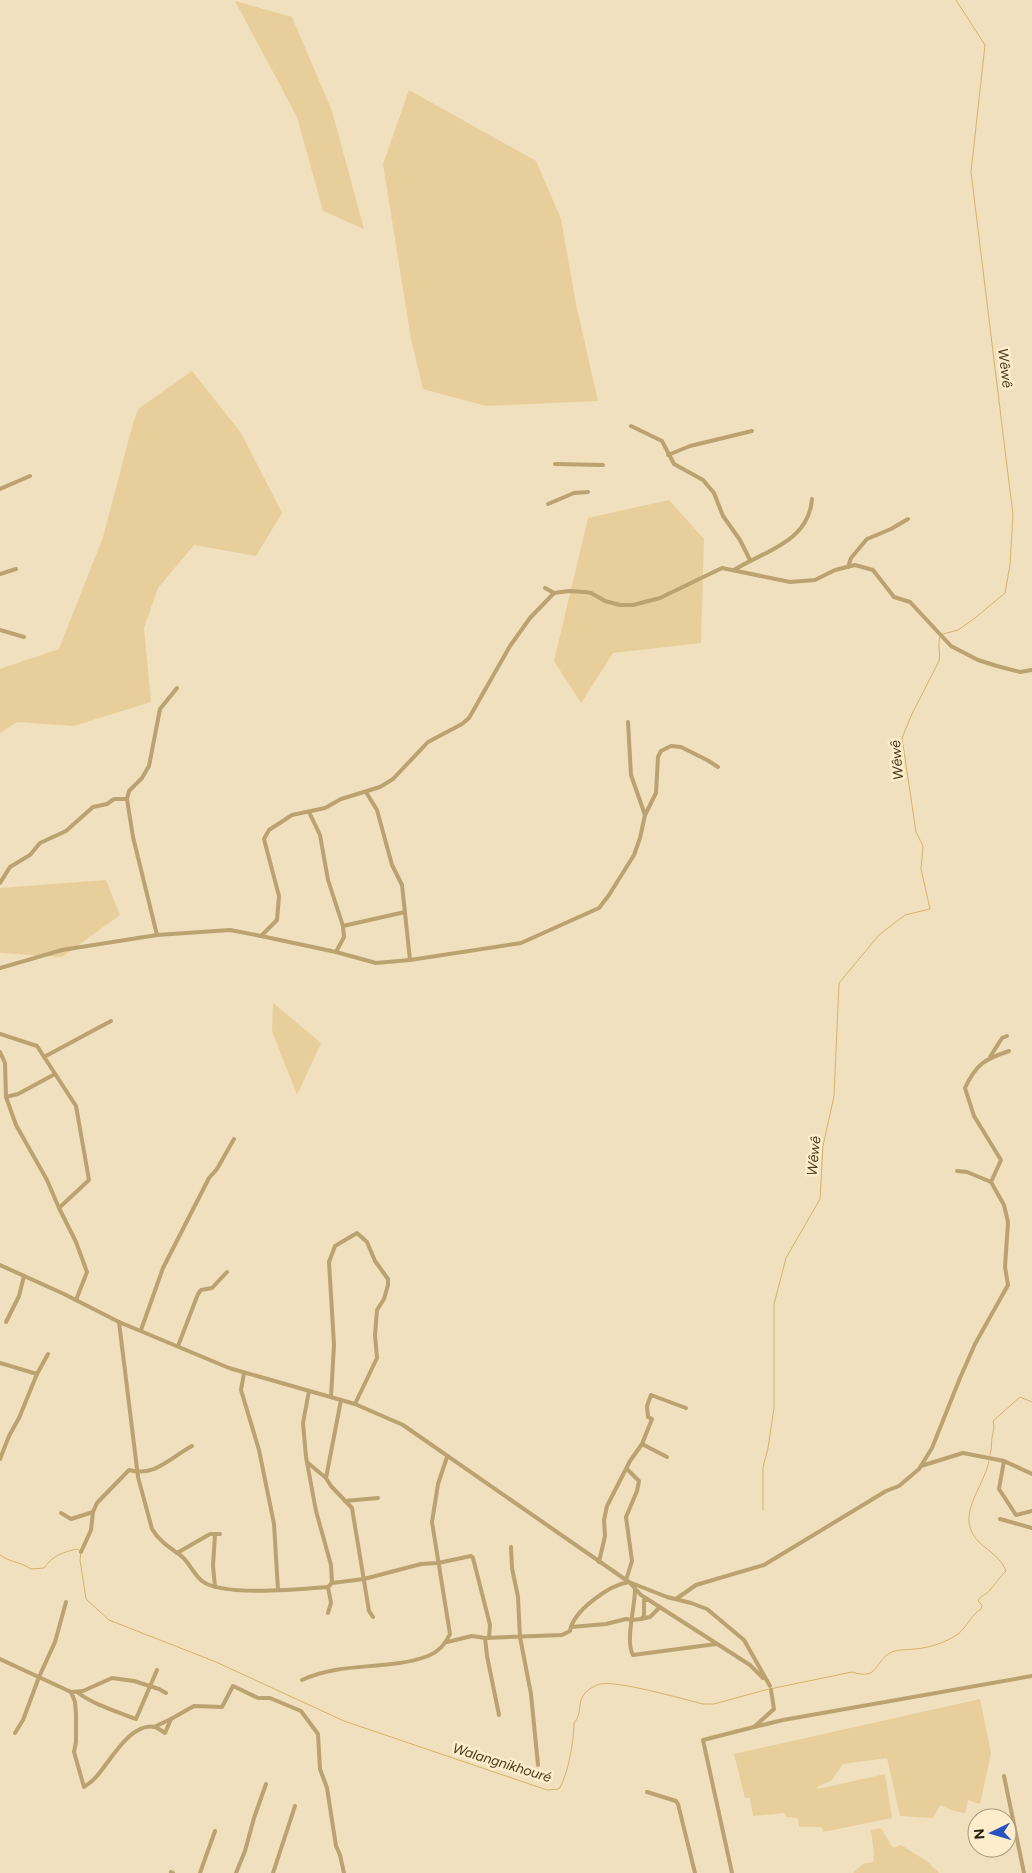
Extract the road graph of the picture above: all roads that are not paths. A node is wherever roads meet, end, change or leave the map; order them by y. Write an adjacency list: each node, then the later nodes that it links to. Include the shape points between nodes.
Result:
1 (630, 426): 3 (street, via 662,441)
2 (752, 431): 3 (street, via 690,446)
3 (668, 456): 12 (street, via 674,464 703,480 714,493 722,516)
4 (556, 464): 5 (street)
5 (603, 465)
6 (30, 476): 7 (street)
7 (0, 489)
8 (588, 492): 10 (street, via 574,493)
9 (812, 499): 12 (street, via 811,510 797,532 776,549)
10 (548, 504)
11 (908, 519): 13 (street, via 867,538)
12 (750, 560): 15 (street)
13 (848, 567): 15 (street, via 802,582 781,581); 21 (street, via 855,565 873,570 894,597 910,602 951,646 997,666 1020,672)
14 (16, 569): 16 (street)
15 (734, 570): 18 (street, via 722,568 660,598 633,605 605,601 585,592)
16 (0, 574)
17 (545, 588): 18 (street)
18 (554, 593): 25 (street, via 510,646 469,718 428,742 394,779)
19 (0, 630): 20 (street)
20 (24, 637)
21 (1032, 670)
22 (177, 688): 26 (street, via 160,709 149,766 129,791)
23 (628, 722): 28 (street, via 631,775)
24 (718, 767): 28 (street, via 681,747 664,748 658,757 656,793)
25 (366, 792): 27 (street); 30 (street, via 377,810 392,865 402,885)
26 (127, 799): 29 (street, via 114,799 93,807 66,831 40,843 30,855 10,867); 32 (street)
27 (309, 812): 31 (street, via 320,835 328,880); 33 (street, via 283,819 264,839 279,896 277,920)
28 (645, 816): 35 (street, via 634,855 599,908 521,943)
29 (0, 883)
30 (405, 912): 31 (street); 35 (street)
31 (344, 926): 34 (street, via 344,937)
32 (156, 934): 33 (street, via 230,930); 36 (street, via 62,950)
33 (261, 936): 34 (street)
34 (336, 952): 35 (street, via 376,963)
35 (410, 960)
36 (0, 968)
37 (111, 1021): 42 (street)
38 (0, 1034): 42 (street, via 37,1046)
39 (1007, 1036): 43 (street, via 1002,1038)
40 (1008, 1051): 43 (street)
41 (0, 1052): 45 (street, via 5,1063)
42 (44, 1057): 44 (street)
43 (990, 1057): 48 (street, via 972,1074 966,1088 974,1116 1001,1160)
44 (55, 1074): 45 (street); 49 (street, via 76,1106 89,1180)
45 (6, 1097): 49 (street, via 16,1124)
46 (234, 1139): 56 (street, via 218,1169 209,1178 163,1268)
47 (957, 1171): 48 (street)
48 (991, 1182): 74 (street, via 1004,1205 1008,1222 1005,1267 1008,1285 975,1344 932,1448)
49 (59, 1208): 53 (street, via 87,1272)
50 (0, 1265): 52 (street)
51 (228, 1272): 57 (street, via 212,1288 198,1294)
52 (24, 1276): 53 (street); 54 (street, via 19,1296)
53 (76, 1300): 55 (street)
54 (6, 1322)
55 (119, 1322): 56 (street); 76 (street)
56 (141, 1330): 57 (street)
57 (178, 1346): 60 (street)
58 (48, 1354): 61 (street)
59 (0, 1363): 61 (street)
60 (244, 1373): 62 (street); 99 (street, via 241,1390 259,1450 274,1524)
61 (37, 1374): 71 (street)
62 (309, 1391): 63 (street); 73 (street, via 303,1423)
63 (331, 1397): 64 (street); 65 (street, via 334,1345 329,1262 335,1246 357,1232 367,1242 388,1279 388,1285 377,1310 377,1358)
64 (341, 1400): 65 (street); 80 (street)
65 (354, 1404): 69 (street, via 403,1425)
66 (686, 1408): 67 (street, via 651,1395 647,1410 648,1417 652,1419)
67 (642, 1444): 70 (street); 75 (street)
68 (192, 1446): 76 (street, via 154,1470)
69 (447, 1457): 93 (street); 94 (street, via 438,1484 432,1522)
70 (667, 1457)
71 (0, 1459)
72 (1004, 1461): 74 (street, via 963,1453); 78 (street); 83 (street, via 999,1489 1016,1515)
73 (308, 1463): 80 (street); 97 (street, via 316,1511 331,1565)
74 (921, 1466): 101 (street, via 899,1486 764,1565 696,1585)
75 (627, 1469): 93 (street, via 607,1506); 96 (street, via 639,1481 626,1517 632,1560)
76 (137, 1472): 77 (street, via 129,1470); 79 (street)
77 (126, 1473): 79 (street); 84 (street, via 97,1503)
78 (1032, 1474)
79 (138, 1477): 92 (street, via 152,1529 156,1537)
80 (326, 1478): 82 (street)
81 (378, 1498): 82 (street)
82 (345, 1501): 95 (street, via 352,1508)
83 (1032, 1511)
84 (93, 1512): 85 (street, via 71,1519); 91 (street, via 91,1530)
85 (61, 1513)
86 (1000, 1519): 87 (street)
87 (1032, 1528)
88 (215, 1534): 89 (street); 92 (street); 98 (street)
89 (220, 1534)
90 (511, 1547): 110 (street)
91 (81, 1552)
92 (176, 1553): 98 (street, via 202,1581)
93 (599, 1562): 96 (street)
94 (438, 1563): 95 (street); 111 (street, via 474,1558 490,1625); 112 (street, via 450,1634)
95 (364, 1578): 97 (street); 106 (street, via 369,1611)
96 (627, 1581): 100 (street); 101 (street); 109 (street, via 601,1593 580,1613)
97 (330, 1585): 99 (street); 105 (street)
98 (215, 1587): 99 (street)
99 (278, 1590)
100 (635, 1590): 102 (street); 108 (street)
101 (676, 1599): 113 (street, via 707,1609 744,1640 770,1686 750,1665)
102 (648, 1600): 104 (street); 107 (street, via 644,1600)
103 (66, 1602): 117 (street, via 55,1642)
104 (660, 1607): 107 (street, via 650,1617); 113 (street)
105 (328, 1613)
106 (373, 1617)
107 (641, 1619): 108 (street)
108 (632, 1620): 109 (street); 113 (street, via 633,1656)
109 (571, 1627): 110 (street, via 570,1632 562,1635)
110 (520, 1637): 111 (street); 129 (street, via 531,1694)
111 (487, 1638): 112 (street, via 472,1636); 124 (street, via 487,1656)
112 (447, 1642): 118 (street, via 430,1655 329,1670)
113 (716, 1644)
114 (0, 1659): 117 (street)
115 (158, 1670): 119 (street)
116 (1032, 1676): 127 (street)
117 (39, 1677): 121 (street); 128 (street)
118 (302, 1680)
119 (151, 1686): 122 (street, via 112,1678); 122 (street, via 136,1719 89,1701); 123 (street)
120 (771, 1690): 127 (street, via 774,1709)
121 (71, 1692): 122 (street); 126 (street, via 76,1714 74,1752 84,1787 128,1737)
122 (76, 1692)
123 (166, 1693)
124 (499, 1715)
125 (171, 1719): 126 (street); 126 (street, via 165,1733); 138 (street, via 194,1706 222,1707 234,1686 258,1698 270,1698 301,1711 318,1734 320,1769 327,1788 336,1846)
126 (154, 1727)
127 (754, 1727): 140 (street, via 703,1740)
128 (15, 1733)
129 (538, 1765)
130 (1004, 1776): 141 (street)
131 (266, 1784): 136 (street)
132 (647, 1792): 139 (street, via 678,1804)
133 (295, 1806): 137 (street)
134 (215, 1831): 135 (street)
135 (200, 1873)
136 (236, 1873)
137 (273, 1873)
138 (344, 1873)
139 (694, 1873)
140 (732, 1873)
141 (1024, 1873)

